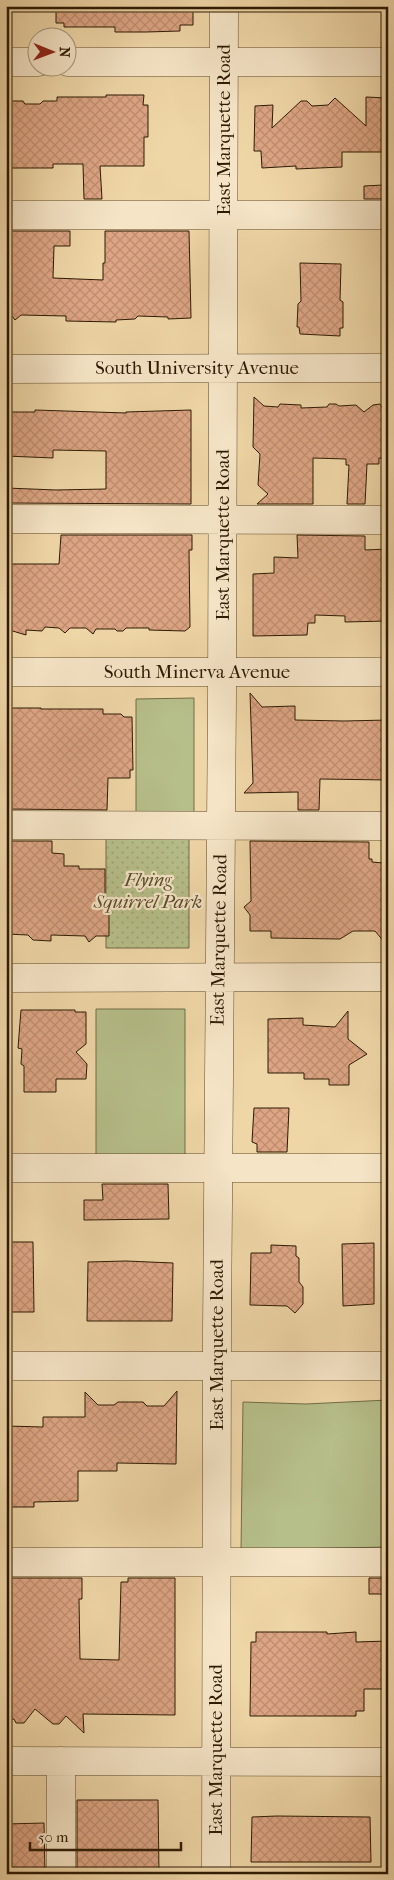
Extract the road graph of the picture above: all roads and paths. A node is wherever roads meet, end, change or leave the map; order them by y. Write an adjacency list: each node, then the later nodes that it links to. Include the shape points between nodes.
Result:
1 (224, 6): 5 (street, East Marquette Road)
2 (6, 62): 3 (street)
3 (28, 62)
4 (78, 62): 5 (street)
5 (224, 62): 6 (street); 8 (street, East Marquette Road)
6 (388, 62)
7 (6, 215): 8 (street)
8 (224, 215): 9 (street); 10 (street, East Marquette Road)
9 (388, 215)
10 (223, 368): 11 (street, South University Avenue); 12 (street, South University Avenue); 14 (street, East Marquette Road)
11 (388, 368)
12 (6, 369)
13 (6, 519): 14 (street)
14 (223, 520): 15 (street); 17 (street, East Marquette Road)
15 (388, 520)
16 (6, 672): 17 (street, South Minerva Avenue)
17 (222, 672): 18 (street, South Minerva Avenue); 20 (street, East Marquette Road)
18 (388, 672)
19 (6, 825): 20 (street)
20 (220, 826): 21 (street); 23 (street, East Marquette Road)
21 (388, 826)
22 (6, 978): 23 (street)
23 (219, 978): 24 (street); 27 (street, East Marquette Road)
24 (388, 978)
25 (6, 1168): 27 (street)
26 (388, 1168): 27 (street)
27 (218, 1169): 30 (street, East Marquette Road)
28 (6, 1366): 30 (street)
29 (388, 1366): 30 (street)
30 (217, 1367): 31 (street, East Marquette Road)
31 (216, 1561): 32 (street); 33 (street); 36 (street, East Marquette Road)
32 (6, 1562)
33 (388, 1562)
34 (6, 1761): 35 (street)
35 (61, 1761): 36 (street); 38 (street)
36 (216, 1761): 37 (street); 39 (street, East Marquette Road)
37 (388, 1762)
38 (61, 1874)
39 (216, 1874)

